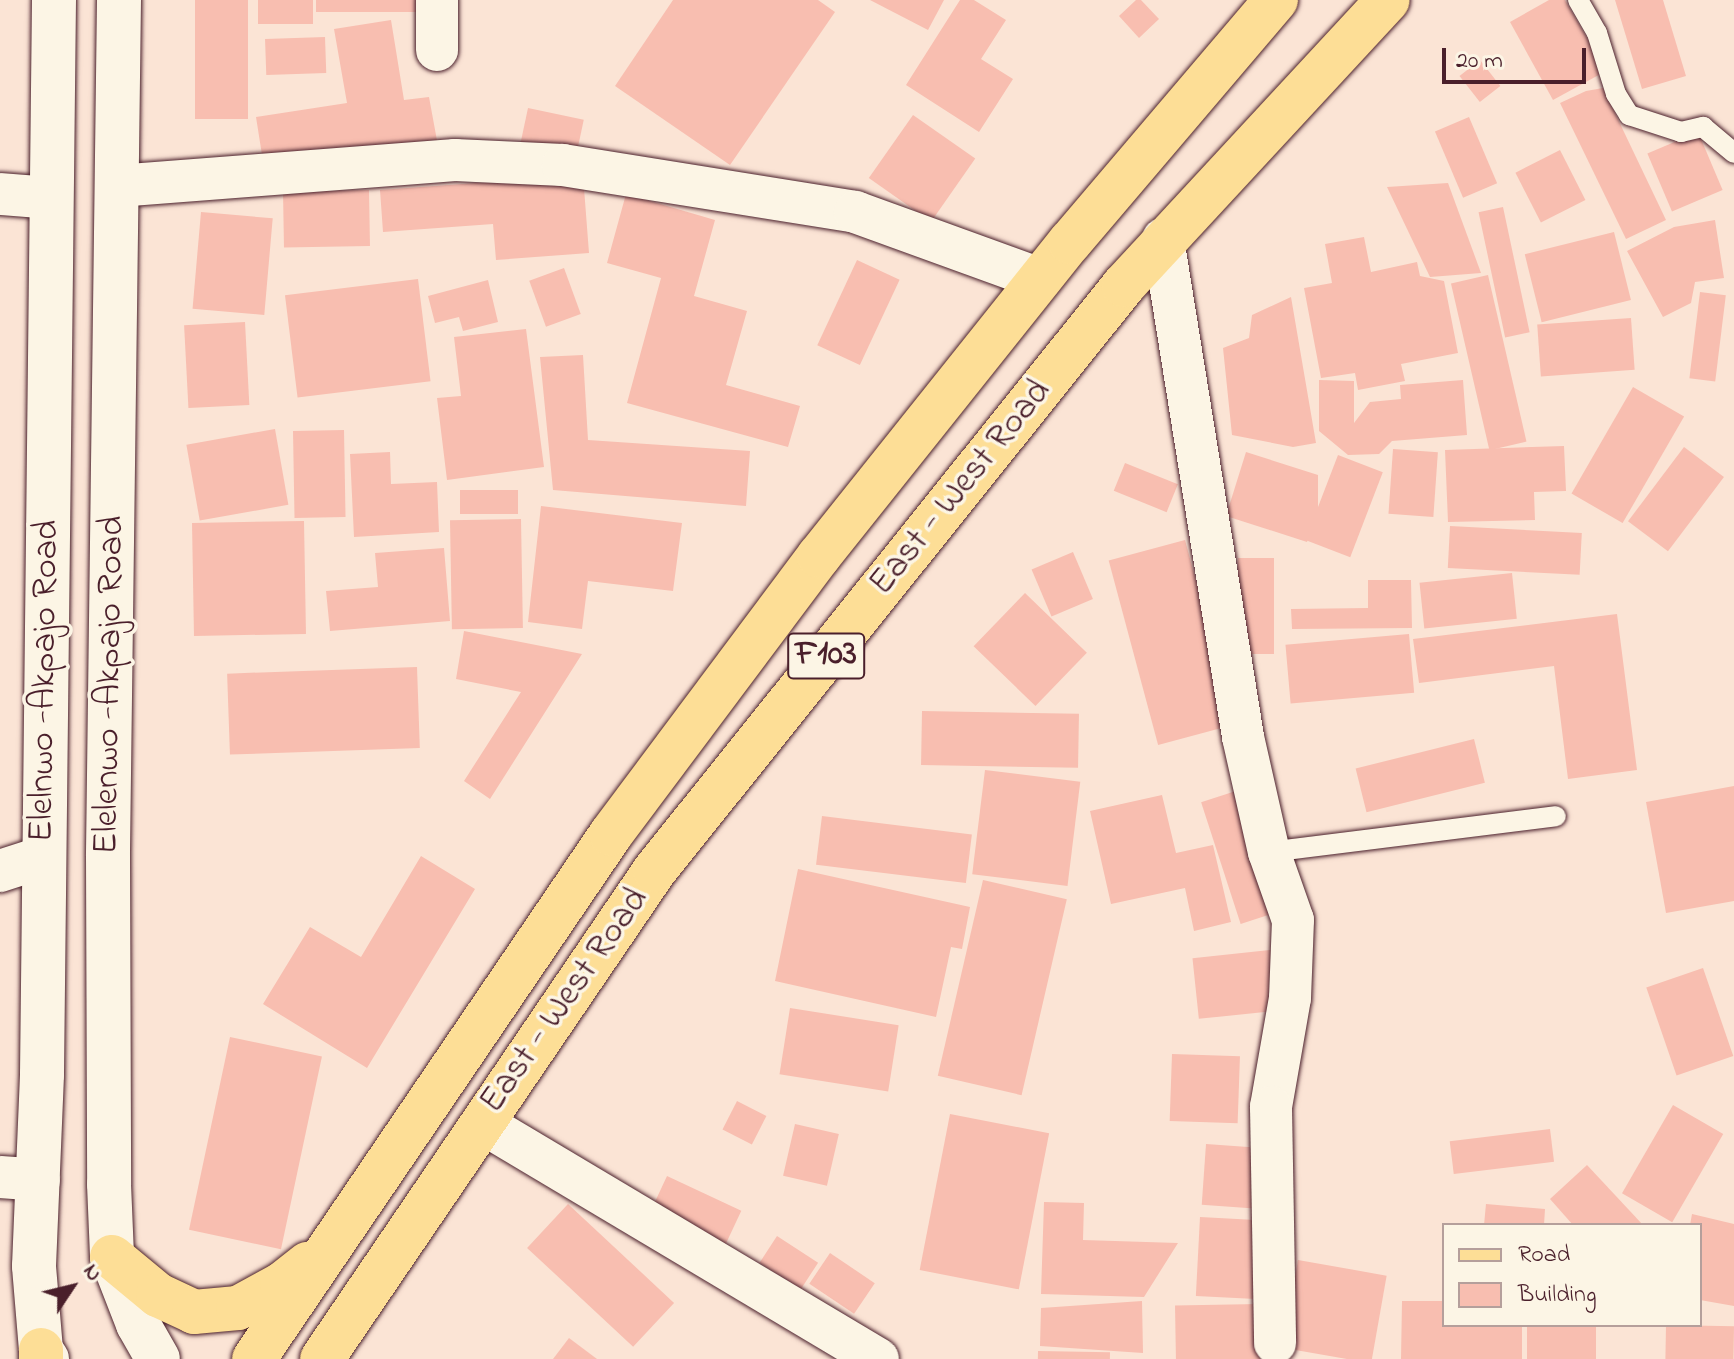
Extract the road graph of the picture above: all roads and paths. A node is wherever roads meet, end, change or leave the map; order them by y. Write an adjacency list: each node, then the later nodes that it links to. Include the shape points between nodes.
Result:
1 (54, 0): 11 (main road, Elelnwo -Akpajo Road)
2 (119, 0): 9 (main road, Elelenwo -Akpajo Road)
3 (437, 0): 7 (street)
4 (1276, 0): 13 (main road, East - West Road / F103)
5 (1388, 0): 12 (main road, East - West Road / F103)
6 (1578, 0): 8 (lane, via 1593,23 1616,94 1629,115 1681,132 1703,127)
7 (437, 50)
8 (1734, 153)
9 (117, 186): 13 (street, via 455,160 563,165 855,212); 21 (main road, Elelenwo -Akpajo Road, via 108,856)
10 (0, 194): 11 (street)
11 (51, 198): 16 (main road, Elelnwo -Akpajo Road)
12 (1163, 239): 15 (street, via 1243,737); 18 (main road, East - West Road / F103, via 655,870)
13 (1040, 279): 20 (main road, East - West Road / F103, via 819,556 611,834)
14 (1556, 816): 15 (lane)
15 (1269, 852): 22 (street, via 1293,920 1290,998 1271,1107)
16 (43, 857): 17 (street); 19 (main road, Elelnwo -Akpajo Road)
17 (0, 871)
18 (482, 1123): 26 (main road, East - West Road / F103); 27 (street)
19 (20, 1178): 23 (main road, Elelnwo -Akpajo Road)
20 (329, 1248): 21 (main road, via 282,1284 238,1308 194,1312 158,1295); 25 (main road, East - West Road / F103)
21 (112, 1257): 24 (main road, Elelenwo -Akpajo Road)
22 (1275, 1343)
23 (43, 1356)
24 (158, 1359)
25 (254, 1359)
26 (322, 1359)
27 (878, 1359)

